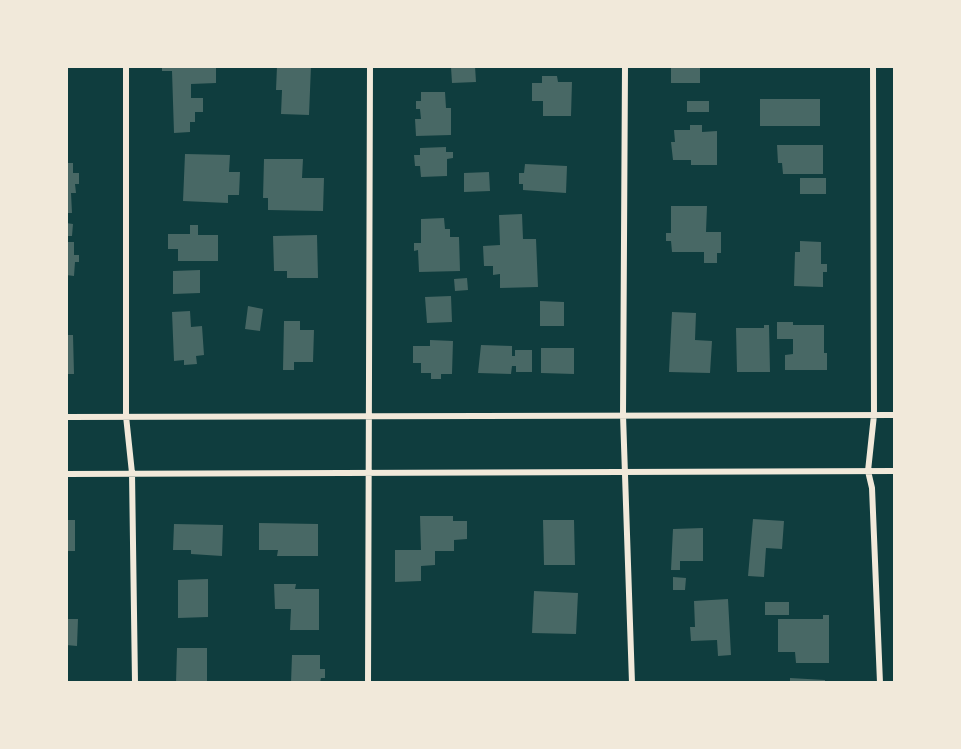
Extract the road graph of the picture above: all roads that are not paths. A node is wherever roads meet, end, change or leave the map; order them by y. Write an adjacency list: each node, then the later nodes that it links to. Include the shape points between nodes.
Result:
1 (126, 66): 10 (street)
2 (370, 66): 7 (street)
3 (625, 66): 8 (street)
4 (873, 66): 5 (street)
5 (874, 415): 6 (street); 8 (street); 11 (street)
6 (895, 415)
7 (370, 416): 8 (street); 10 (street); 14 (street)
8 (623, 416): 15 (street)
9 (66, 417): 10 (street)
10 (126, 417): 13 (street)
11 (868, 471): 12 (street); 15 (street); 20 (street, via 872,488)
12 (895, 471)
13 (132, 473): 14 (street); 16 (street); 17 (street)
14 (370, 473): 15 (street); 18 (street)
15 (625, 473): 19 (street)
16 (66, 474)
17 (135, 683)
18 (368, 683)
19 (632, 683)
20 (880, 683)

